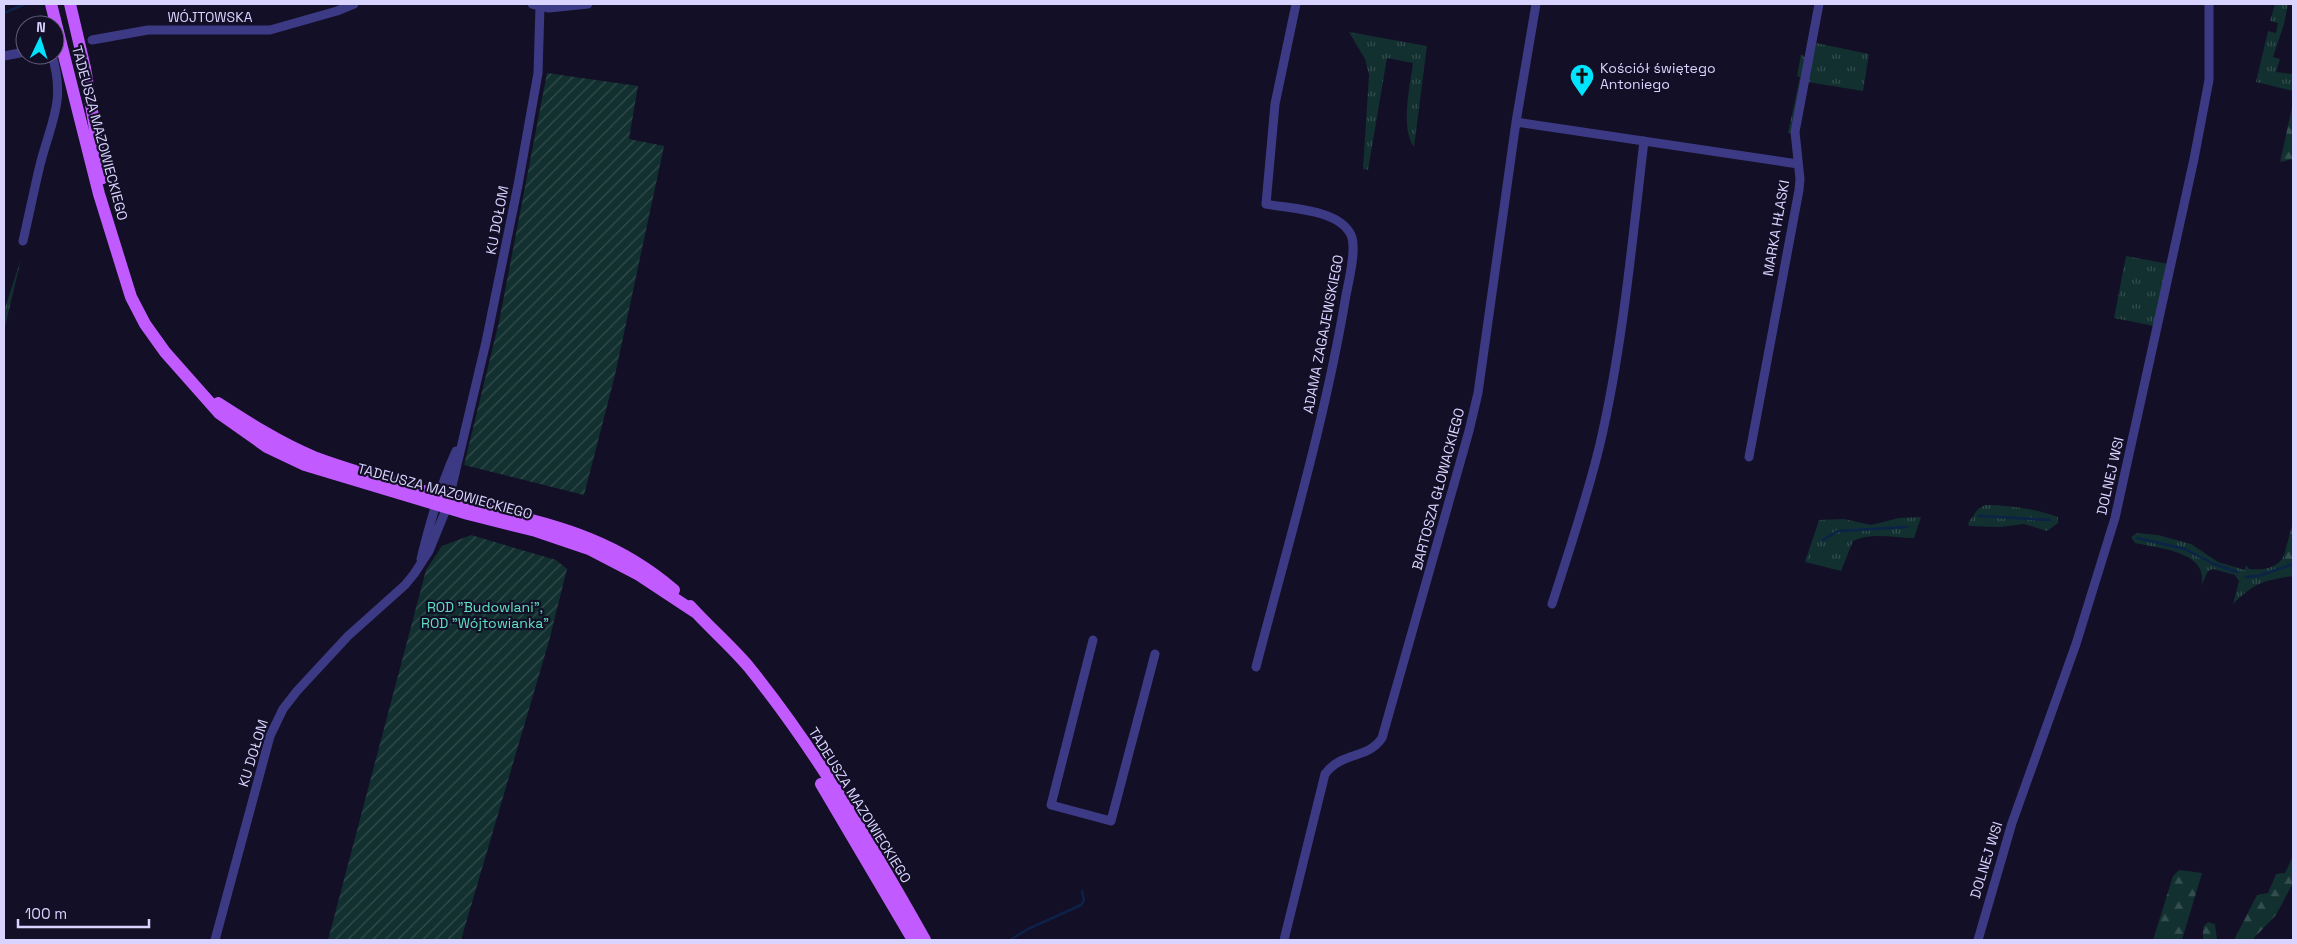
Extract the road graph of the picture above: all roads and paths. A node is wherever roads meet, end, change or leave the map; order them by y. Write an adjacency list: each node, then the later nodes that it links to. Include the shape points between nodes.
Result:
1 (51, 4): 16 (main road, TADEUSZA MAZOWIECKIEGO)
2 (70, 4): 16 (main road, TADEUSZA MAZOWIECKIEGO, via 86,68)
3 (354, 4): 10 (street, WÓJTOWSKA, via 270,30 148,30)
4 (588, 4): 9 (street, via 549,8)
5 (1296, 4): 22 (street, ADAMA ZAGAJEWSKIEGO, via 1275,104 1266,204 1325,214 1343,222 1352,236 1352,256 1319,429)
6 (1536, 4): 12 (street, BARTOSZA GŁOWACKIEGO)
7 (1819, 4): 14 (street, MARKA HŁASKI, via 1795,132)
8 (2209, 4): 28 (street, DOLNEJ WSI, via 2208,80 2196,149 2115,518 2076,644 2012,823)
9 (536, 5): 18 (street, KU DOŁOM, via 538,73 518,186 486,342)
10 (92, 40)
11 (54, 65): 15 (street, via 58,90 56,113 40,163)
12 (1516, 122): 13 (street); 27 (street, BARTOSZA GŁOWACKIEGO, via 1478,393 1382,738 1367,751 1340,760 1325,774)
13 (1644, 141): 14 (street); 19 (street, via 1629,274 1605,418 1592,474)
14 (1798, 164): 17 (street, MARKA HŁASKI, via 1797,203)
15 (23, 241)
16 (113, 241): 18 (main road, TADEUSZA MAZOWIECKIEGO, via 131,297 145,324 194,387 234,425 285,457 325,472)
17 (1749, 457)
18 (443, 501): 23 (main road, TADEUSZA MAZOWIECKIEGO, via 589,549 639,575 696,612 730,646); 24 (street, KU DOŁOM, via 420,564 404,585 348,636 283,709 270,736)
19 (1552, 604)
20 (1093, 640): 21 (street, via 1051,805 1111,821)
21 (1155, 654)
22 (1256, 667)
23 (765, 689): 25 (main road, TADEUSZA MAZOWIECKIEGO); 26 (main road, TADEUSZA MAZOWIECKIEGO, via 845,806)
24 (215, 940)
25 (914, 940)
26 (925, 940)
27 (1284, 940)
28 (1978, 940)

